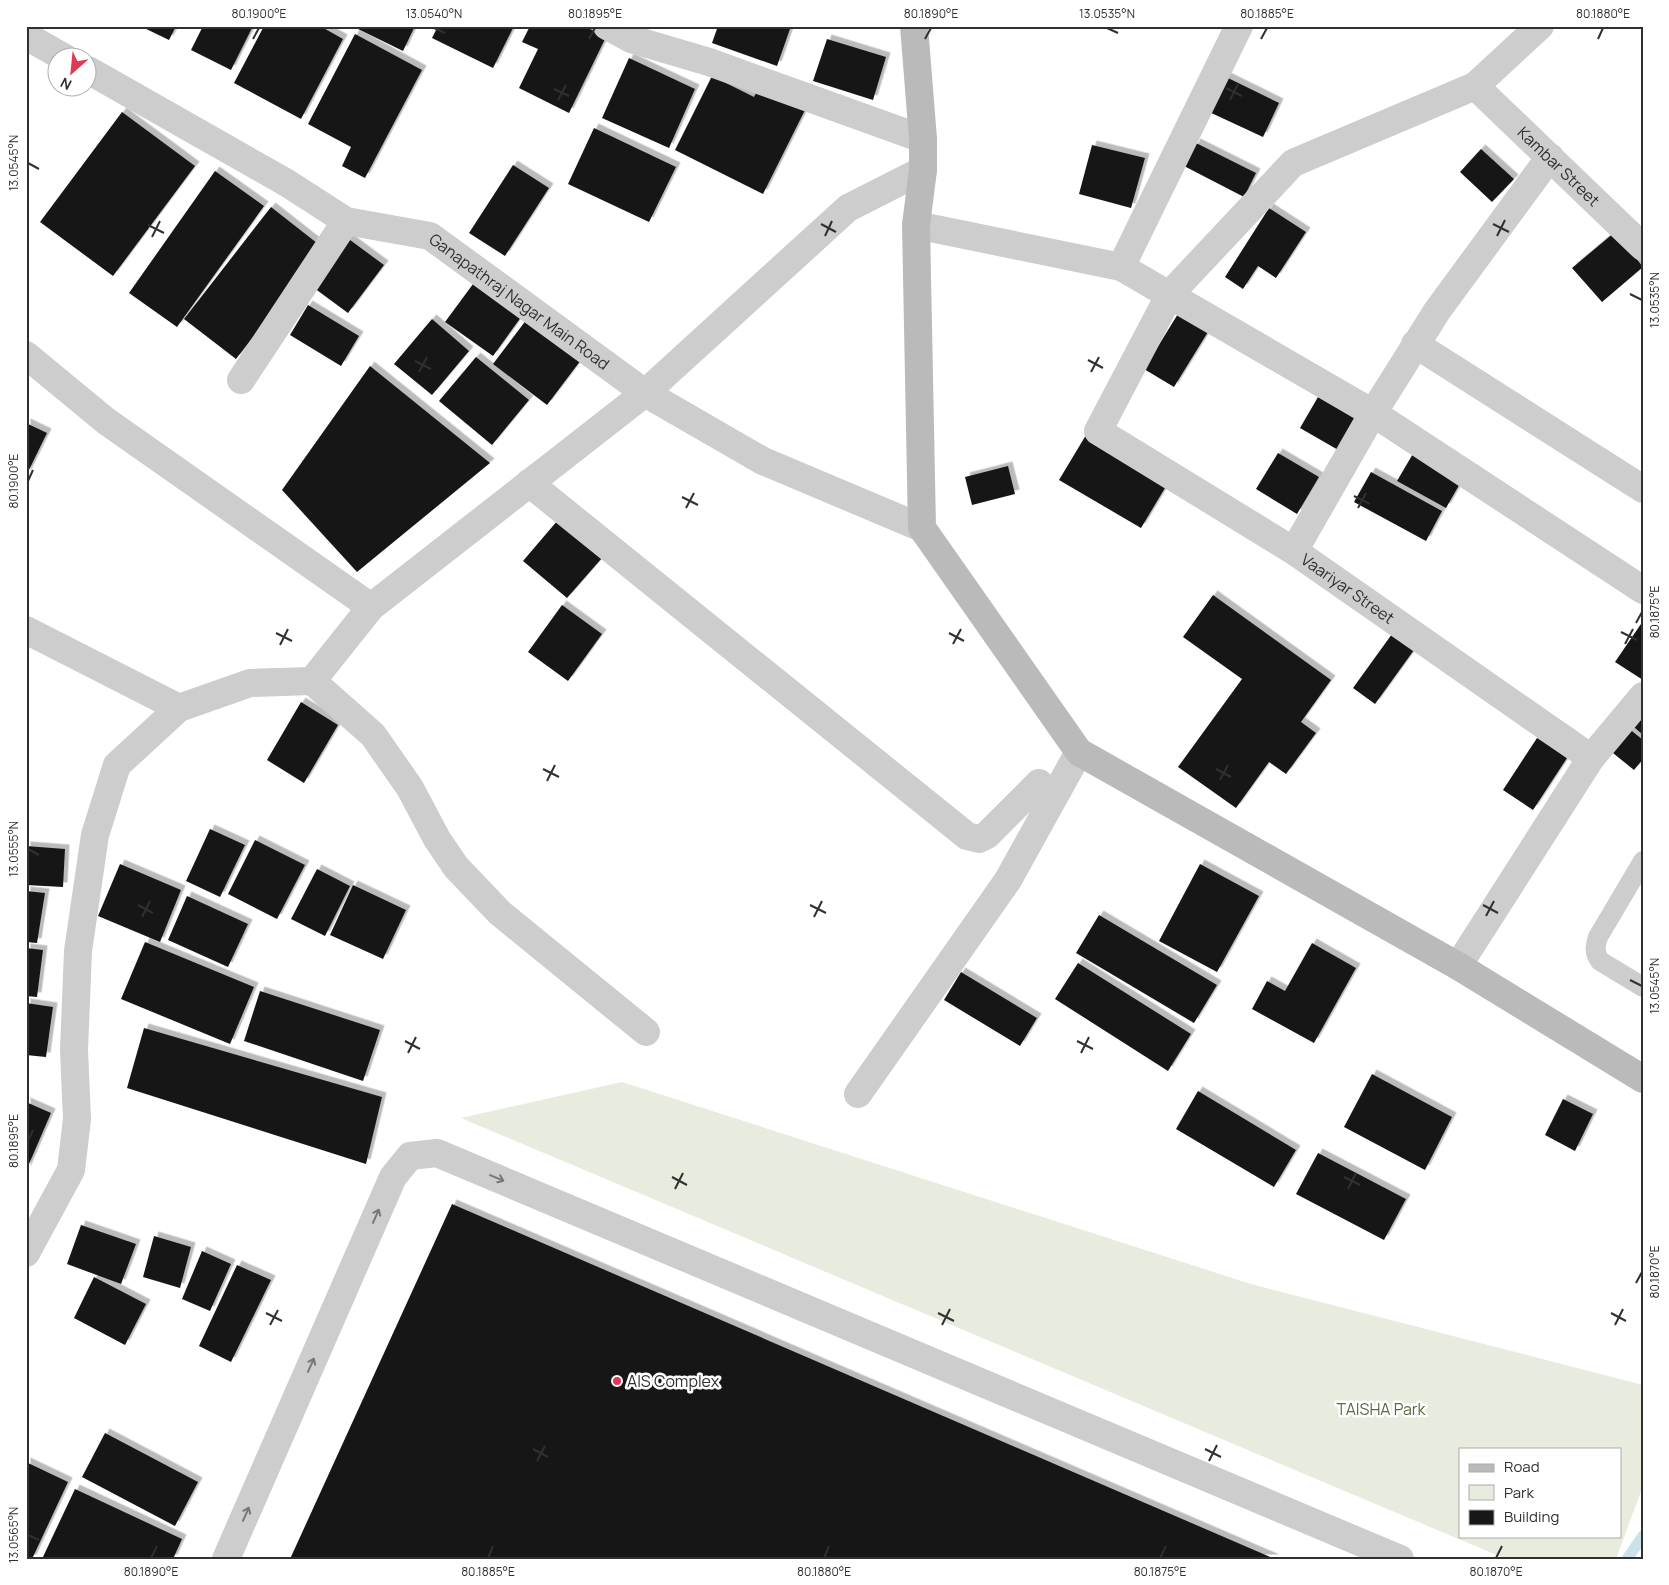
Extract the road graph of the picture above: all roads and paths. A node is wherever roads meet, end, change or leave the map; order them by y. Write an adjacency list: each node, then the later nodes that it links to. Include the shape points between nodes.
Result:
1 (607, 26): 9 (street, via 631,39 709,62)
2 (914, 26): 9 (street)
3 (1239, 26): 15 (street)
4 (1540, 26): 8 (street)
5 (26, 36): 6 (street)
6 (48, 48)
7 (98, 76): 12 (street, Ganapathraj Nagar Main Road, via 287,183)
8 (1476, 86): 10 (street, Kambar Street); 16 (street, via 1293,163)
9 (923, 139): 11 (street)
10 (1550, 157): 14 (street, Kambar Street); 17 (street)
11 (923, 170): 13 (street); 20 (street, via 848,208)
12 (346, 221): 19 (street); 20 (street, Ganapathraj Nagar Main Road, via 430,236)
13 (916, 225): 15 (street); 24 (street)
14 (1643, 246)
15 (1121, 267): 16 (street)
16 (1170, 294): 21 (street); 25 (street, Vaariyar Street, via 1098,431)
17 (1415, 344): 21 (street); 23 (street)
18 (26, 355): 27 (street, via 106,421)
19 (241, 380)
20 (645, 393): 22 (street); 24 (street, Ganapathraj Nagar Main Road, via 762,461)
21 (1373, 413): 25 (street); 26 (street)
22 (529, 483): 27 (street); 34 (street, via 966,836 979,839 987,834)
23 (1643, 489)
24 (922, 528): 32 (street)
25 (1294, 550): 33 (street, Vaariyar Street)
26 (1643, 590)
27 (371, 607): 29 (street)
28 (26, 630): 31 (street)
29 (312, 681): 31 (street, via 250,683); 38 (street, via 373,735 410,788 437,839 456,866 494,906)
30 (1643, 696): 33 (street)
31 (179, 708): 41 (street, via 117,765 95,835 78,951 74,1050 78,1119 70,1170)
32 (1079, 752): 36 (street); 40 (street, via 1008,880)
33 (1591, 758): 36 (street)
34 (1040, 783)
35 (1643, 861): 37 (lane, via 1595,947 1600,961)
36 (1458, 966): 39 (street)
37 (1643, 987)
38 (646, 1032)
39 (1643, 1079)
40 (858, 1094)
41 (26, 1252)
42 (226, 1559): 43 (street, one-way to 43, via 393,1177 410,1156 437,1153)
43 (1400, 1559)

